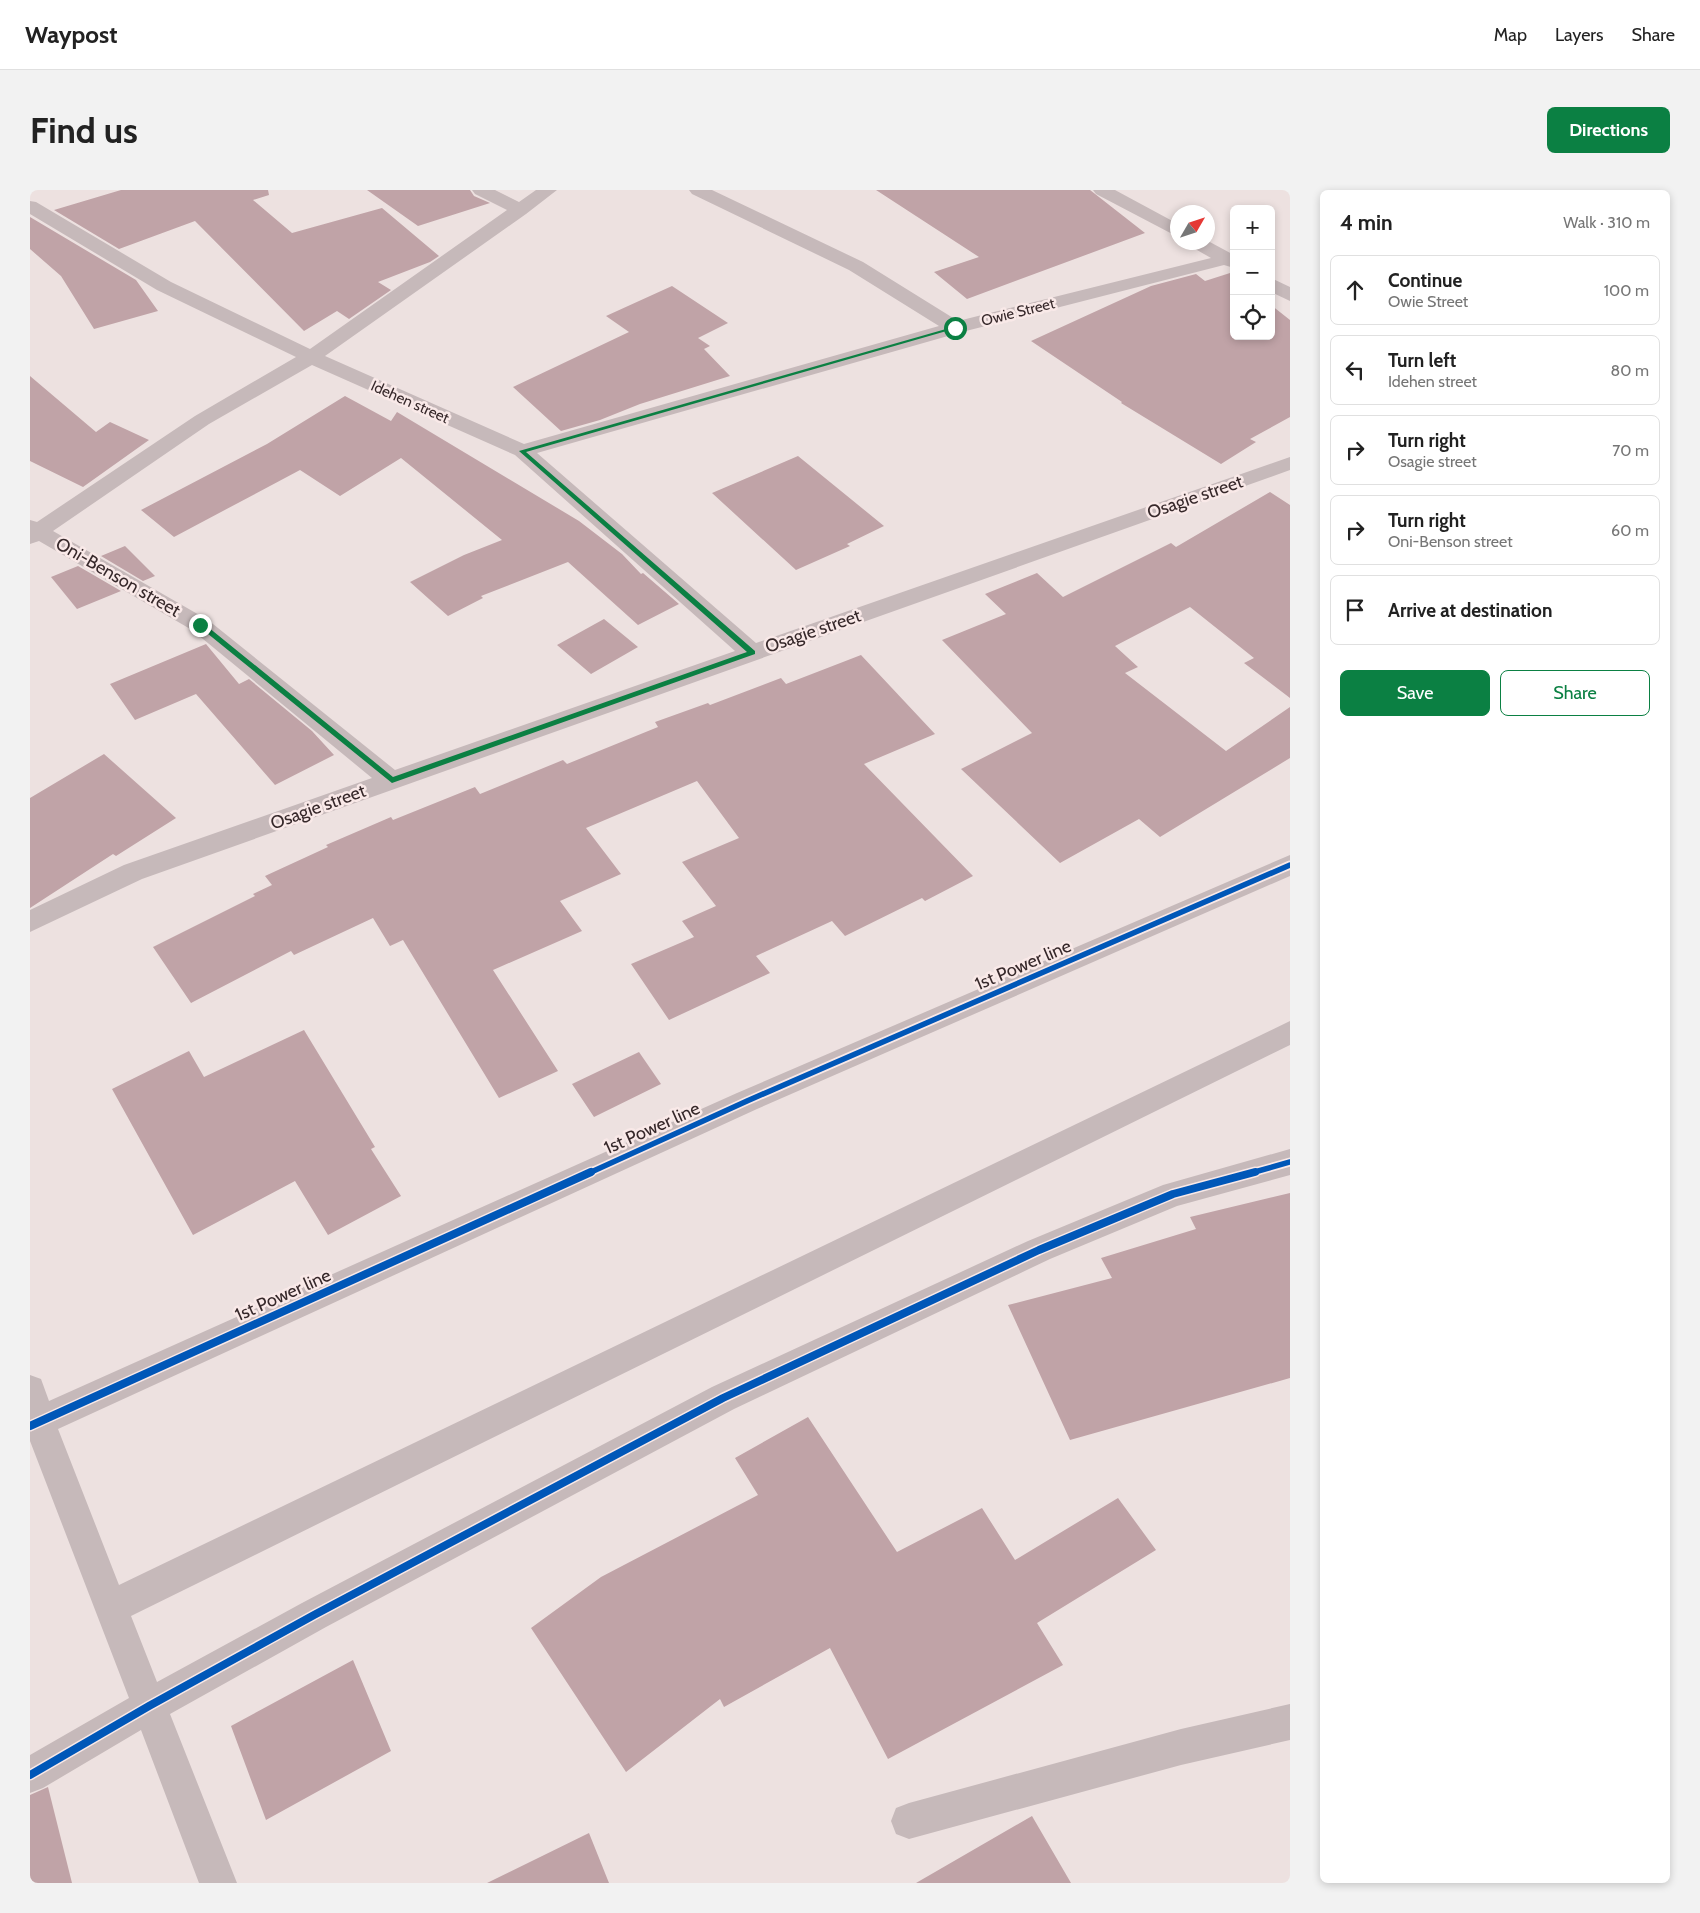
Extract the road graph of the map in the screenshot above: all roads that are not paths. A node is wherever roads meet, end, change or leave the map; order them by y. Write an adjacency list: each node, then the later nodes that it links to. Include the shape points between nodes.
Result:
1 (480, 190): 6 (street)
2 (548, 190): 6 (street)
3 (698, 190): 12 (street, via 856,266)
4 (1102, 190): 7 (street)
5 (30, 206): 13 (street, Idehen street, via 164,286)
6 (520, 210): 13 (street)
7 (1170, 228)
8 (1210, 250): 9 (street)
9 (1230, 261): 12 (street, Owie Street)
10 (1275, 286): 11 (street)
11 (1290, 295)
12 (955, 328): 14 (street, Owie Street)
13 (312, 357): 14 (street, Idehen street); 16 (street, via 202,420)
14 (522, 451): 17 (street, Idehen street)
15 (1290, 463): 17 (street, Osagie street)
16 (33, 532): 18 (street, Oni-Benson street, via 200,625)
17 (752, 653): 18 (street, Osagie street)
18 (392, 780): 20 (street, Osagie street, via 133,872)
19 (1290, 865): 23 (street, 1st Power line)
20 (30, 922)
21 (1290, 1032): 24 (street)
22 (1290, 1162): 25 (street, via 1173,1194 1048,1246 723,1398 314,1615)
23 (33, 1413): 24 (street)
24 (112, 1607): 25 (street)
25 (150, 1706): 27 (street); 29 (street)
26 (1290, 1722): 28 (street, via 1181,1747)
27 (30, 1775)
28 (909, 1820)
29 (218, 1883)

